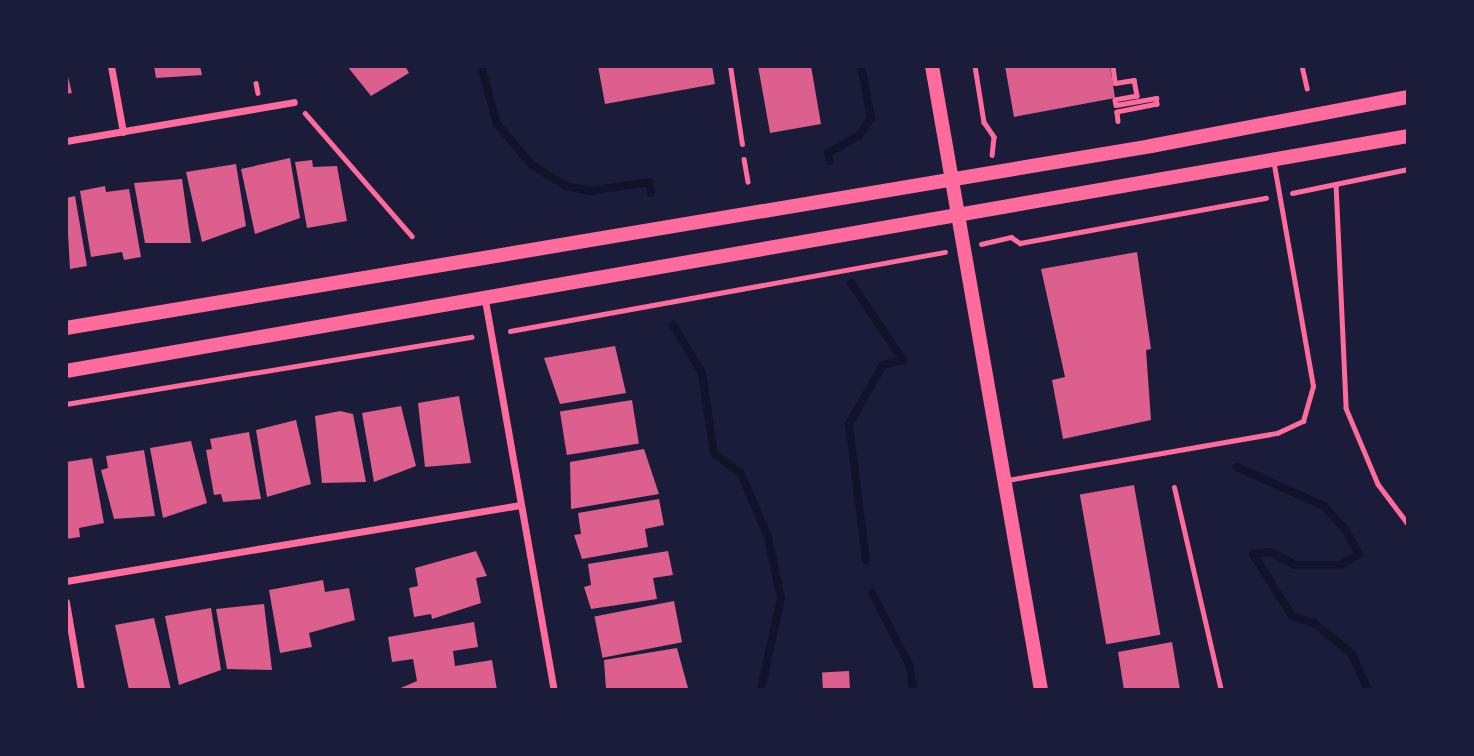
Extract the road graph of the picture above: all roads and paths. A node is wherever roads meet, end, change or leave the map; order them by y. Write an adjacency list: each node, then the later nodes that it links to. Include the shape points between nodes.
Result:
1 (111, 66): 11 (street)
2 (730, 66): 15 (lane)
3 (932, 66): 18 (main road)
4 (975, 66): 14 (path, via 984,122 994,136)
5 (1112, 66): 10 (path, via 1115,83 1134,80 1137,96 1115,100 1116,105 1156,98 1157,104 1117,112)
6 (1302, 66): 7 (path)
7 (1307, 88)
8 (1408, 97): 18 (main road)
9 (294, 102): 11 (street); 23 (path)
10 (1118, 121)
11 (122, 132): 13 (street)
12 (1408, 136): 16 (main road)
13 (66, 141)
14 (989, 142)
15 (742, 144): 19 (path)
16 (1274, 164): 21 (lane); 22 (main road)
17 (1408, 169): 20 (path)
18 (951, 178): 22 (main road); 27 (main road)
19 (748, 182)
20 (1336, 184): 21 (path); 35 (path, via 1346,408 1378,484)
21 (1280, 195): 24 (path, via 1020,243); 32 (lane, via 1313,386 1303,421 1277,433)
22 (959, 219): 26 (main road); 32 (main road)
23 (412, 236)
24 (1011, 237)
25 (919, 257): 28 (path)
26 (485, 300): 30 (main road); 34 (street)
27 (66, 328)
28 (510, 331)
29 (471, 337): 31 (path)
30 (66, 371)
31 (66, 404)
32 (1004, 480): 40 (main road)
33 (1174, 486): 41 (lane)
34 (520, 505): 36 (street); 39 (street)
35 (1408, 524)
36 (66, 582)
37 (66, 602): 38 (street)
38 (81, 690)
39 (554, 690)
40 (1041, 690)
41 (1221, 690)

